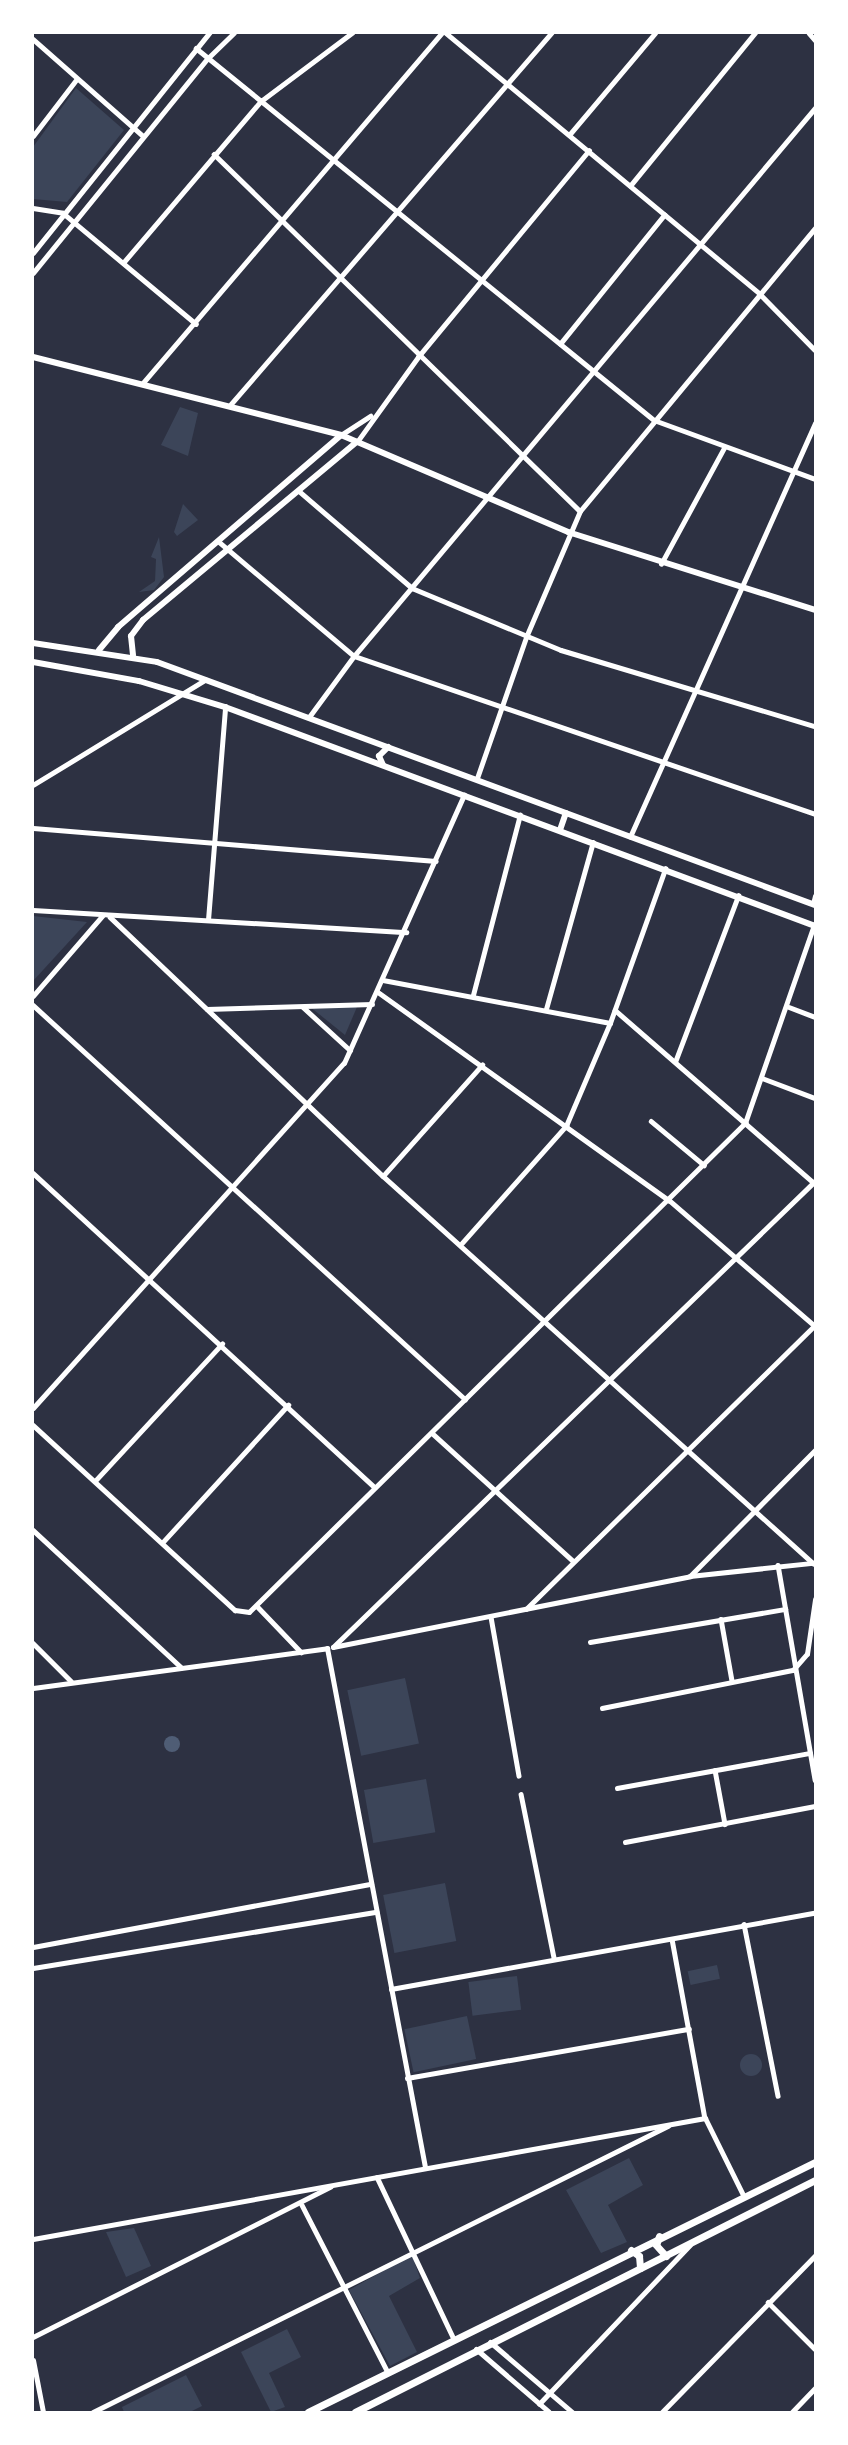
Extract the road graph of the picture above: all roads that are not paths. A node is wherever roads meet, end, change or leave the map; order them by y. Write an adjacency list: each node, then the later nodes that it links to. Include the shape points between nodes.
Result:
1 (209, 33): 11 (street)
2 (234, 33): 12 (street)
3 (352, 33): 15 (street)
4 (444, 33): 14 (street); 23 (street)
5 (551, 33): 14 (street)
6 (655, 33): 18 (street)
7 (755, 33): 24 (street)
8 (809, 33): 10 (street)
9 (33, 39): 13 (street)
10 (815, 40)
11 (196, 48): 12 (street); 17 (street)
12 (208, 58): 15 (street); 20 (street)
13 (76, 80): 17 (street); 19 (street)
14 (509, 83): 18 (street); 27 (street)
15 (261, 101): 22 (street); 23 (street)
16 (815, 108): 32 (street)
17 (133, 127): 20 (street); 26 (street)
18 (570, 134): 21 (street)
19 (33, 136)
20 (143, 136): 29 (street)
21 (589, 150): 24 (street); 37 (street)
22 (214, 154): 30 (street); 34 (street)
23 (334, 162): 27 (street); 30 (street)
24 (630, 186): 28 (street)
25 (33, 208): 26 (street)
26 (63, 213): 29 (street); 33 (street)
27 (399, 214): 36 (street); 37 (street)
28 (664, 215): 32 (street); 40 (street)
29 (74, 221): 34 (street); 35 (street)
30 (283, 224): 36 (street); 39 (street)
31 (815, 228): 38 (street)
32 (702, 244): 38 (street); 44 (street)
33 (33, 253)
34 (123, 263): 39 (street)
35 (33, 273)
36 (342, 281): 43 (street); 46 (street)
37 (483, 281): 40 (street); 43 (street)
38 (760, 294): 41 (street); 48 (street)
39 (196, 324): 45 (street)
40 (560, 344): 44 (street)
41 (815, 350)
42 (33, 357): 45 (main road)
43 (418, 357): 47 (street); 53 (street)
44 (594, 373): 48 (street); 53 (street)
45 (141, 384): 46 (main road)
46 (231, 404): 50 (main road)
47 (373, 415): 50 (street); 51 (street)
48 (654, 420): 52 (street); 58 (street)
49 (815, 423): 54 (street)
50 (341, 435): 51 (main road); 60 (main road)
51 (357, 442): 56 (main road); 57 (main road)
52 (724, 448): 54 (street); 62 (street)
53 (521, 457): 57 (street); 58 (street)
54 (791, 472): 55 (street); 64 (street)
55 (815, 479)
56 (299, 490): 61 (main road); 63 (street)
57 (491, 497): 59 (main road); 63 (street)
58 (580, 511): 59 (street)
59 (568, 532): 62 (main road); 66 (street)
60 (218, 541): 61 (street); 68 (main road)
61 (226, 549): 69 (main road, via 135,628 129,645); 70 (street)
62 (661, 564): 64 (main road)
63 (412, 588): 66 (street); 70 (street)
64 (740, 588): 65 (main road); 73 (street)
65 (815, 610)
66 (526, 637): 73 (street); 76 (street)
67 (33, 643): 68 (main road)
68 (99, 650): 69 (main road)
69 (133, 655): 72 (main road)
70 (354, 656): 76 (street); 77 (street)
71 (33, 662): 74 (main road)
72 (205, 680): 74 (street); 77 (main road)
73 (693, 688): 78 (street); 80 (street)
74 (184, 693): 75 (main road); 83 (street)
75 (225, 707): 81 (main road); 91 (street)
76 (501, 708): 80 (street); 82 (street)
77 (309, 717): 79 (main road)
78 (815, 726)
79 (388, 747): 81 (main road, via 379,756); 82 (main road)
80 (661, 763): 86 (street); 90 (street)
81 (383, 765): 84 (main road)
82 (477, 778): 85 (main road)
83 (33, 785)
84 (465, 795): 87 (main road); 93 (street)
85 (566, 813): 89 (main road); 90 (main road)
86 (815, 814)
87 (520, 815): 89 (main road); 106 (street)
88 (33, 828): 91 (street)
89 (560, 830): 92 (main road)
90 (630, 837): 97 (main road)
91 (217, 842): 93 (street); 101 (street)
92 (593, 842): 94 (main road); 113 (street)
93 (436, 861): 103 (street)
94 (665, 869): 95 (main road); 114 (street)
95 (738, 896): 102 (main road); 118 (street)
96 (815, 896): 97 (street)
97 (814, 904)
98 (33, 910): 99 (street)
99 (102, 916): 100 (street); 107 (street)
100 (110, 917): 101 (street); 112 (street)
101 (208, 920): 103 (street)
102 (815, 925): 111 (street)
103 (406, 932): 104 (street)
104 (383, 980): 105 (street); 106 (street)
105 (378, 992): 108 (street); 119 (street)
106 (473, 995): 113 (street)
107 (33, 996)
108 (372, 1004): 110 (street); 117 (street)
109 (33, 1005): 130 (street)
110 (302, 1006): 112 (street); 117 (street)
111 (789, 1007): 115 (street); 120 (street)
112 (207, 1009): 122 (street)
113 (546, 1009): 116 (street)
114 (615, 1010): 116 (street); 118 (street)
115 (815, 1017)
116 (610, 1023): 125 (street)
117 (350, 1050): 122 (street)
118 (675, 1062): 124 (street)
119 (482, 1065): 125 (street); 128 (street)
120 (762, 1078): 121 (street); 124 (street)
121 (815, 1098)
122 (309, 1105): 128 (street); 130 (street)
123 (651, 1121): 126 (street)
124 (745, 1124): 126 (street); 129 (street)
125 (566, 1126): 131 (street); 132 (street)
126 (704, 1165): 131 (street)
127 (33, 1173): 134 (street)
128 (383, 1176): 132 (street)
129 (814, 1182): 133 (street)
130 (232, 1187): 134 (street); 139 (street)
131 (669, 1200): 133 (street); 135 (street)
132 (462, 1243): 135 (street)
133 (737, 1256): 136 (street); 138 (street)
134 (148, 1280): 137 (street); 141 (street)
135 (548, 1319): 138 (street); 139 (street)
136 (815, 1326): 144 (street)
137 (222, 1344): 140 (street); 146 (street)
138 (613, 1378): 144 (street); 148 (street)
139 (465, 1399): 143 (street)
140 (288, 1405): 147 (street); 151 (street)
141 (33, 1408)
142 (33, 1425): 146 (street)
143 (432, 1433): 147 (street); 148 (street)
144 (690, 1448): 149 (street); 152 (street)
145 (815, 1450): 149 (street)
146 (95, 1481): 151 (street)
147 (374, 1487): 157 (street)
148 (494, 1491): 152 (street); 164 (street)
149 (755, 1509): 153 (street); 155 (street)
150 (33, 1530): 166 (street)
151 (162, 1543): 157 (street, via 235,1610 249,1612)
152 (573, 1562): 159 (street)
153 (814, 1563): 154 (street)
154 (778, 1565): 155 (street); 158 (street)
155 (690, 1576): 159 (street)
156 (815, 1600): 167 (street, via 807,1654)
157 (257, 1606): 165 (street)
158 (785, 1609): 161 (street); 167 (street)
159 (525, 1610): 160 (street)
160 (491, 1617): 164 (street); 174 (street)
161 (721, 1619): 162 (street); 169 (street)
162 (590, 1641)
163 (33, 1643): 168 (street)
164 (330, 1648): 165 (street); 181 (street)
165 (301, 1652): 166 (street)
166 (182, 1667): 168 (street)
167 (793, 1670): 169 (street); 172 (street)
168 (71, 1681): 170 (street)
169 (732, 1681): 171 (street)
170 (33, 1688)
171 (602, 1708)
172 (810, 1753): 173 (street); 175 (street)
173 (715, 1770): 176 (street); 179 (street)
174 (519, 1776)
175 (815, 1780)
176 (617, 1788)
177 (521, 1794): 187 (street)
178 (815, 1806): 179 (street)
179 (725, 1824): 180 (street)
180 (625, 1842)
181 (370, 1884): 182 (street); 186 (street)
182 (376, 1912): 188 (street); 189 (street)
183 (815, 1912): 184 (street)
184 (744, 1924): 185 (street); 192 (street)
185 (672, 1939): 187 (street); 190 (street)
186 (33, 1947)
187 (554, 1958): 189 (street)
188 (33, 1968)
189 (391, 1989): 191 (street)
190 (689, 2029): 191 (street); 193 (street)
191 (407, 2078): 196 (street)
192 (777, 2096)
193 (705, 2118): 194 (street); 200 (street)
194 (671, 2124): 196 (street); 206 (street)
195 (815, 2162): 200 (main road)
196 (425, 2167): 197 (street)
197 (377, 2177): 199 (street); 206 (street)
198 (815, 2180): 204 (main road)
199 (332, 2185): 201 (street); 203 (street)
200 (744, 2197): 202 (main road)
201 (302, 2205): 210 (street); 212 (street)
202 (659, 2236): 205 (main road); 207 (main road, via 656,2244)
203 (33, 2240)
204 (690, 2245): 207 (main road); 220 (street)
205 (631, 2250): 209 (main road, via 640,2260); 213 (main road)
206 (413, 2251): 210 (street); 213 (street)
207 (666, 2256): 209 (main road)
208 (815, 2256): 211 (street)
209 (640, 2268): 214 (main road)
210 (343, 2287): 218 (street); 223 (street)
211 (768, 2302): 216 (street); 228 (street)
212 (33, 2337)
213 (454, 2339): 218 (main road)
214 (490, 2342): 215 (main road); 220 (street)
215 (476, 2349): 221 (street); 225 (main road)
216 (815, 2349)
217 (33, 2360): 222 (street)
218 (388, 2373): 224 (main road)
219 (815, 2388): 229 (street)
220 (550, 2393): 221 (street); 227 (street)
221 (539, 2404): 226 (street)
222 (43, 2412)
223 (93, 2412)
224 (308, 2412)
225 (355, 2412)
226 (549, 2412)
227 (572, 2412)
228 (662, 2412)
229 (792, 2412)

